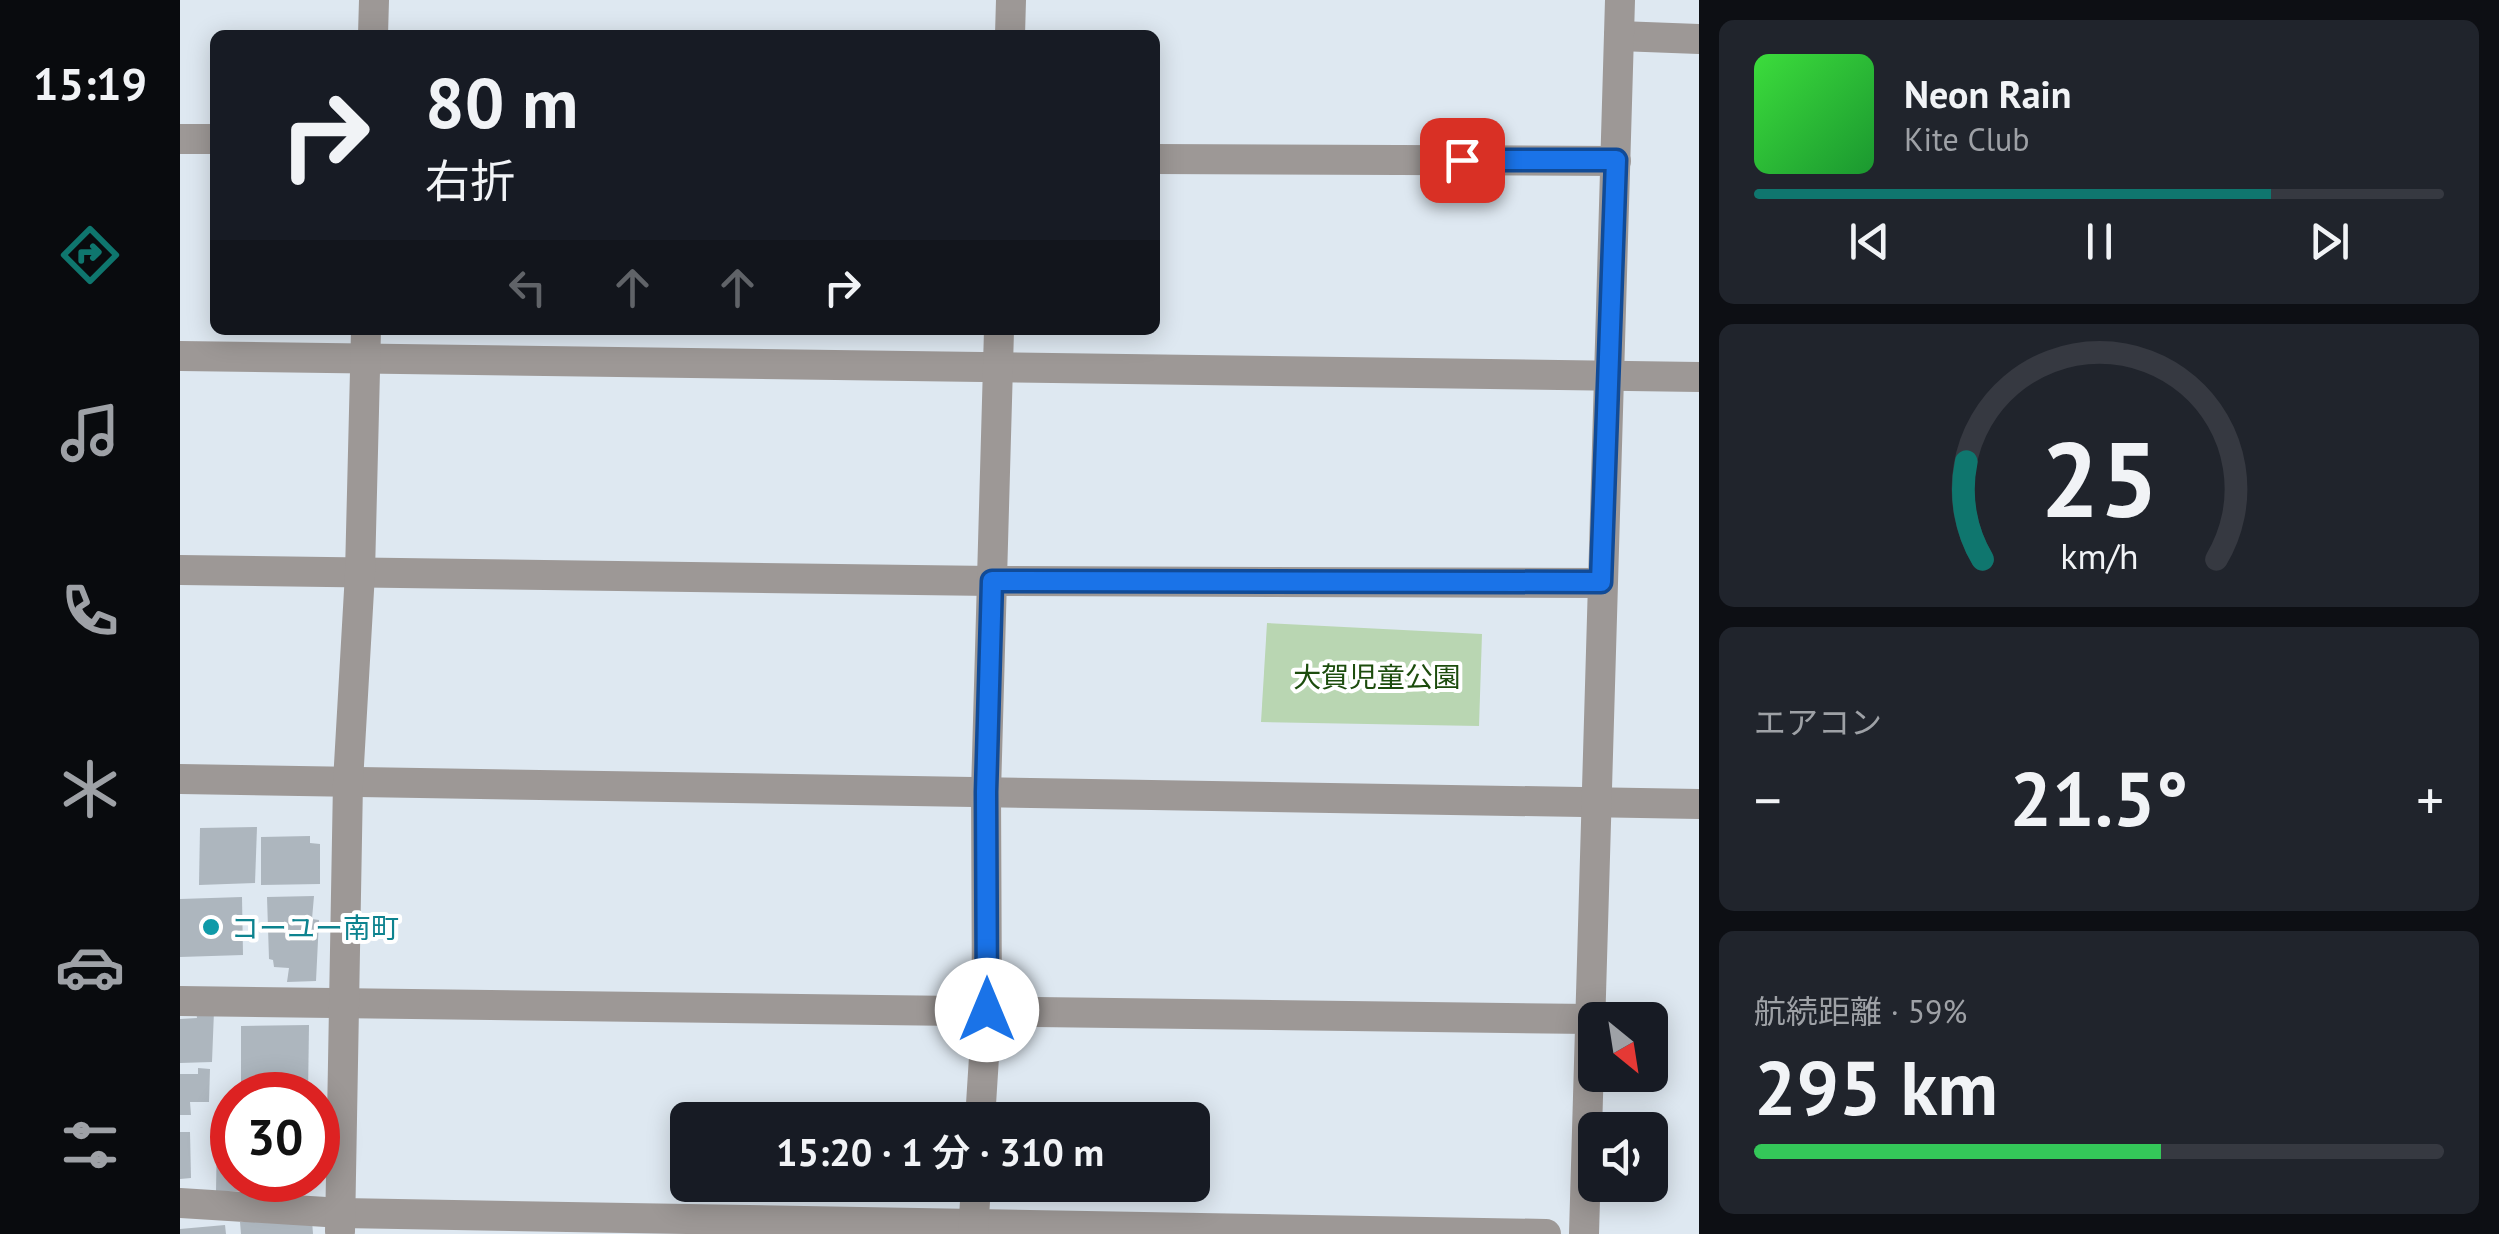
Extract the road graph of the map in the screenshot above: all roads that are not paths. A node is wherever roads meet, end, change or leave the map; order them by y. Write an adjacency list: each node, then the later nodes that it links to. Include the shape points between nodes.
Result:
1 (374, 0): 4 (street)
2 (1011, 0): 5 (street)
3 (1620, 0): 6 (street)
4 (373, 30)
5 (1010, 30)
6 (1619, 36): 7 (street); 11 (street)
7 (1699, 39)
8 (180, 139): 9 (street)
9 (210, 140)
10 (1160, 159): 11 (street)
11 (1616, 160): 17 (street)
12 (1000, 335): 15 (street)
13 (365, 344): 14 (street); 15 (street); 19 (street)
14 (180, 356)
15 (998, 366): 17 (street); 20 (street)
16 (1699, 377): 17 (street)
17 (1608, 378): 21 (street)
18 (180, 570): 19 (street)
19 (360, 574): 20 (street); 23 (street)
20 (992, 581): 21 (street); 24 (street)
21 (1601, 582): 25 (street)
22 (180, 779): 23 (street)
23 (348, 782): 24 (street); 28 (street)
24 (986, 792): 25 (street); 30 (street)
25 (1597, 802): 26 (street); 29 (street)
26 (1699, 804)
27 (180, 1001): 28 (street)
28 (345, 1002): 30 (street); 36 (street)
29 (1591, 1002)
30 (987, 1010): 31 (street); 33 (street)
31 (1578, 1018)
32 (1588, 1092): 39 (street)
33 (981, 1102)
34 (975, 1202): 37 (street)
35 (180, 1203): 36 (street)
36 (341, 1224): 37 (street)
37 (973, 1228): 38 (street)
38 (1546, 1234)
39 (1584, 1234)

